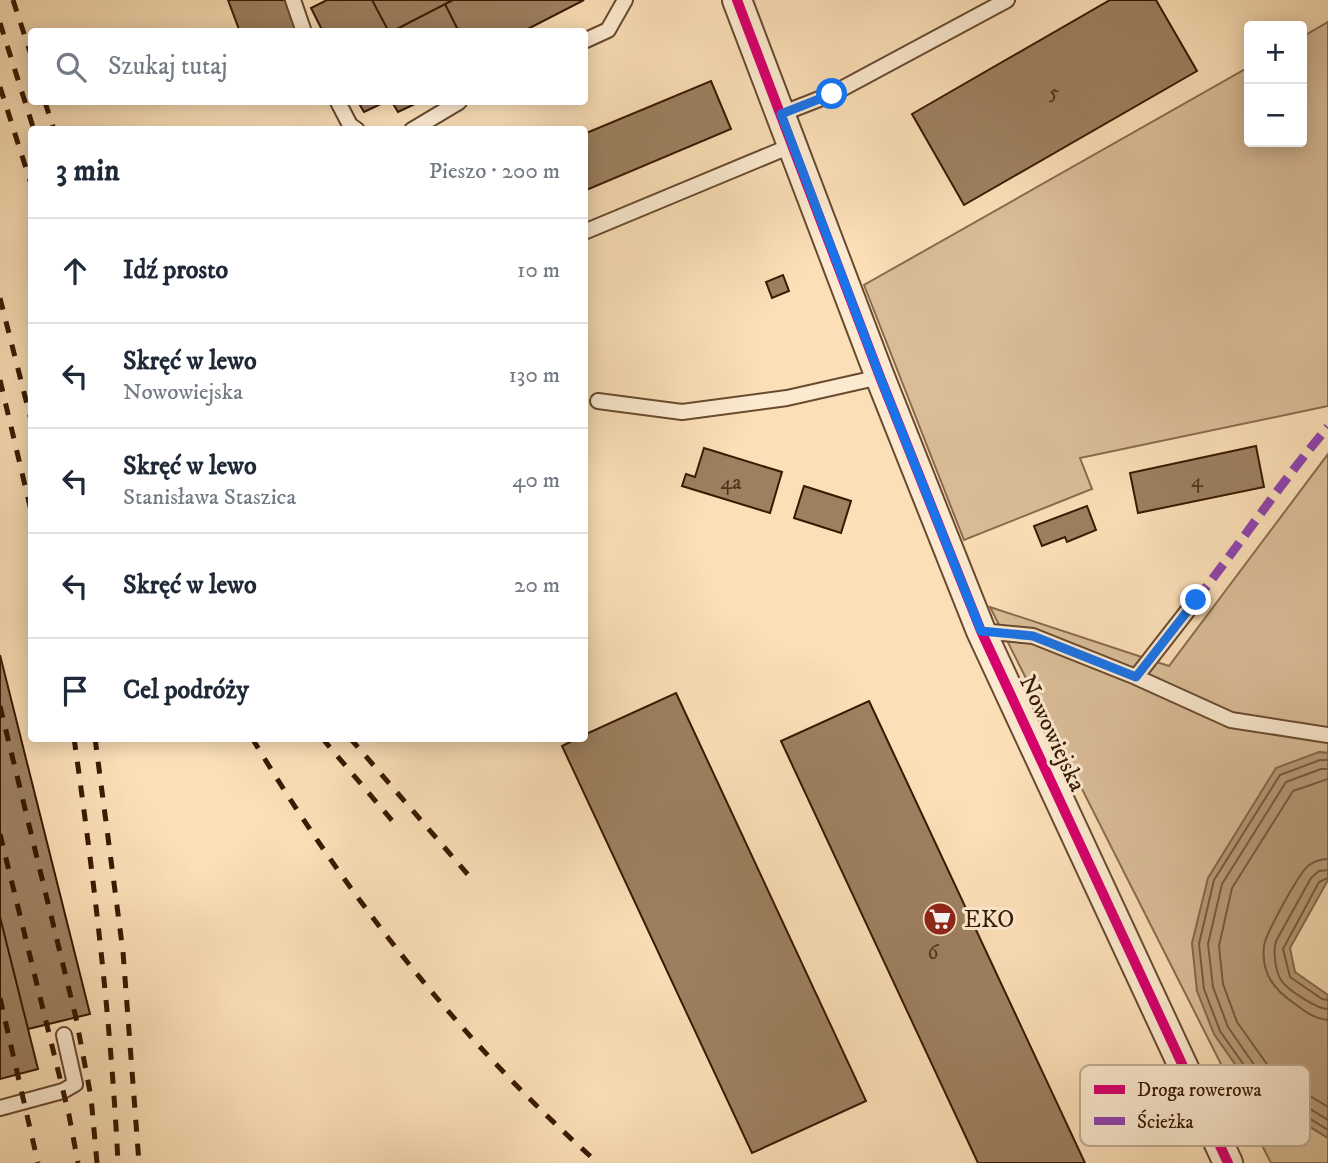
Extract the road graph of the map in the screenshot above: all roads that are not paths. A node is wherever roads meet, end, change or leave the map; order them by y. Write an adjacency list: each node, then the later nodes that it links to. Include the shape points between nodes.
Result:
1 (293, 0): 5 (lane)
2 (625, 0): 6 (lane, via 608,30)
3 (737, 0): 9 (street, Nowowiejska)
4 (1007, 0): 9 (lane, via 832,94)
5 (303, 28)
6 (588, 39)
7 (340, 105): 10 (lane)
8 (454, 105): 11 (lane)
9 (781, 114): 12 (street, Nowowiejska)
10 (351, 126)
11 (419, 126)
12 (793, 145): 13 (lane); 14 (street, Nowowiejska)
13 (588, 230)
14 (880, 377): 15 (lane, via 787,398 682,412); 17 (street, Nowowiejska)
15 (598, 401)
16 (1196, 600): 18 (lane)
17 (981, 631): 18 (lane, via 1033,636); 21 (street, Nowowiejska)
18 (1136, 677): 19 (lane, via 1231,720)
19 (1328, 735)
20 (64, 1035): 22 (lane, via 75,1084)
21 (1182, 1065)
22 (0, 1108)
23 (1220, 1146): 24 (street, Nowowiejska)
24 (1228, 1163)

